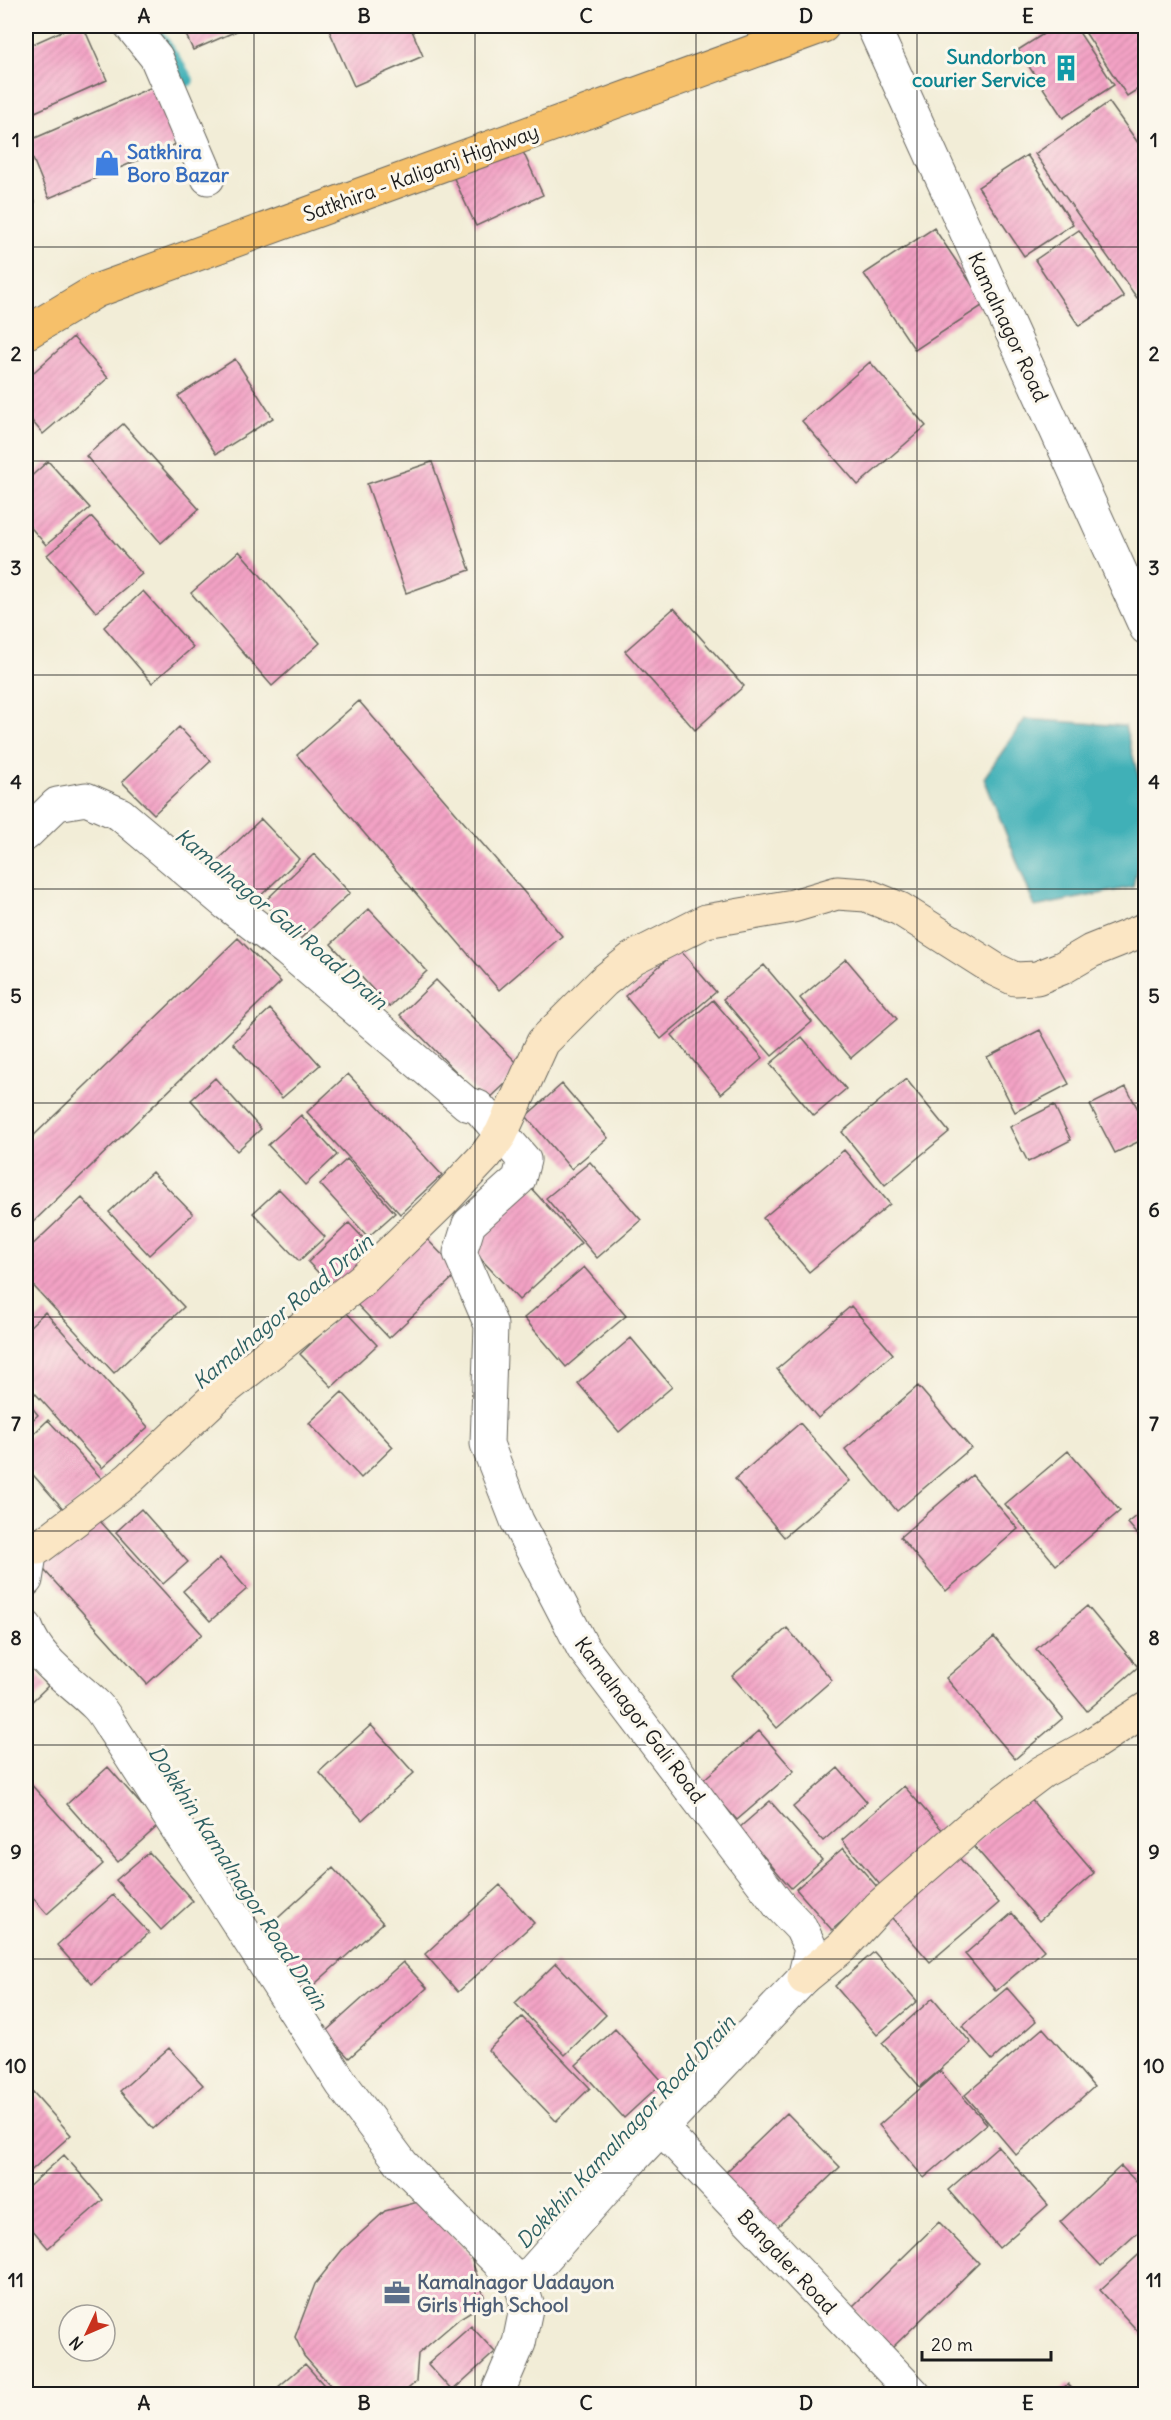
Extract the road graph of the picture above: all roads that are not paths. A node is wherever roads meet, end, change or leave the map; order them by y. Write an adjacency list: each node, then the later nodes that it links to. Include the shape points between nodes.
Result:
1 (131, 26): 4 (street, via 156,57)
2 (823, 26): 5 (highway, Satkhira - Kaliganj Highway, via 96,291)
3 (873, 26): 6 (street, Kamalnagor Road)
4 (208, 178)
5 (26, 333)
6 (1146, 628)
7 (26, 834): 9 (street, Kamalnagor Gali Road, via 57,804 86,799 120,814 467,1104 478,1107)
8 (1146, 929): 9 (main road, via 1038,978 1015,979 900,909 866,896 837,893 793,906 706,921 633,958 543,1042)
9 (501, 1134): 10 (main road, via 469,1174 362,1280 219,1394 129,1479 38,1548); 14 (street, Kamalnagor Gali Road, via 524,1161 519,1179 469,1224 460,1253 491,1325 487,1444 517,1521 583,1648 801,1929 811,1949)
10 (28, 1548): 11 (street)
11 (26, 1580)
12 (26, 1627): 16 (street, via 51,1666 99,1708 342,2084 402,2164)
13 (1146, 1709): 14 (main road, via 1042,1772 975,1823)
14 (804, 1978): 15 (street)
15 (662, 2129): 16 (street); 18 (street, Bangaler Road)
16 (521, 2285): 17 (street, via 527,2304 519,2343)
17 (497, 2394)
18 (914, 2394)

